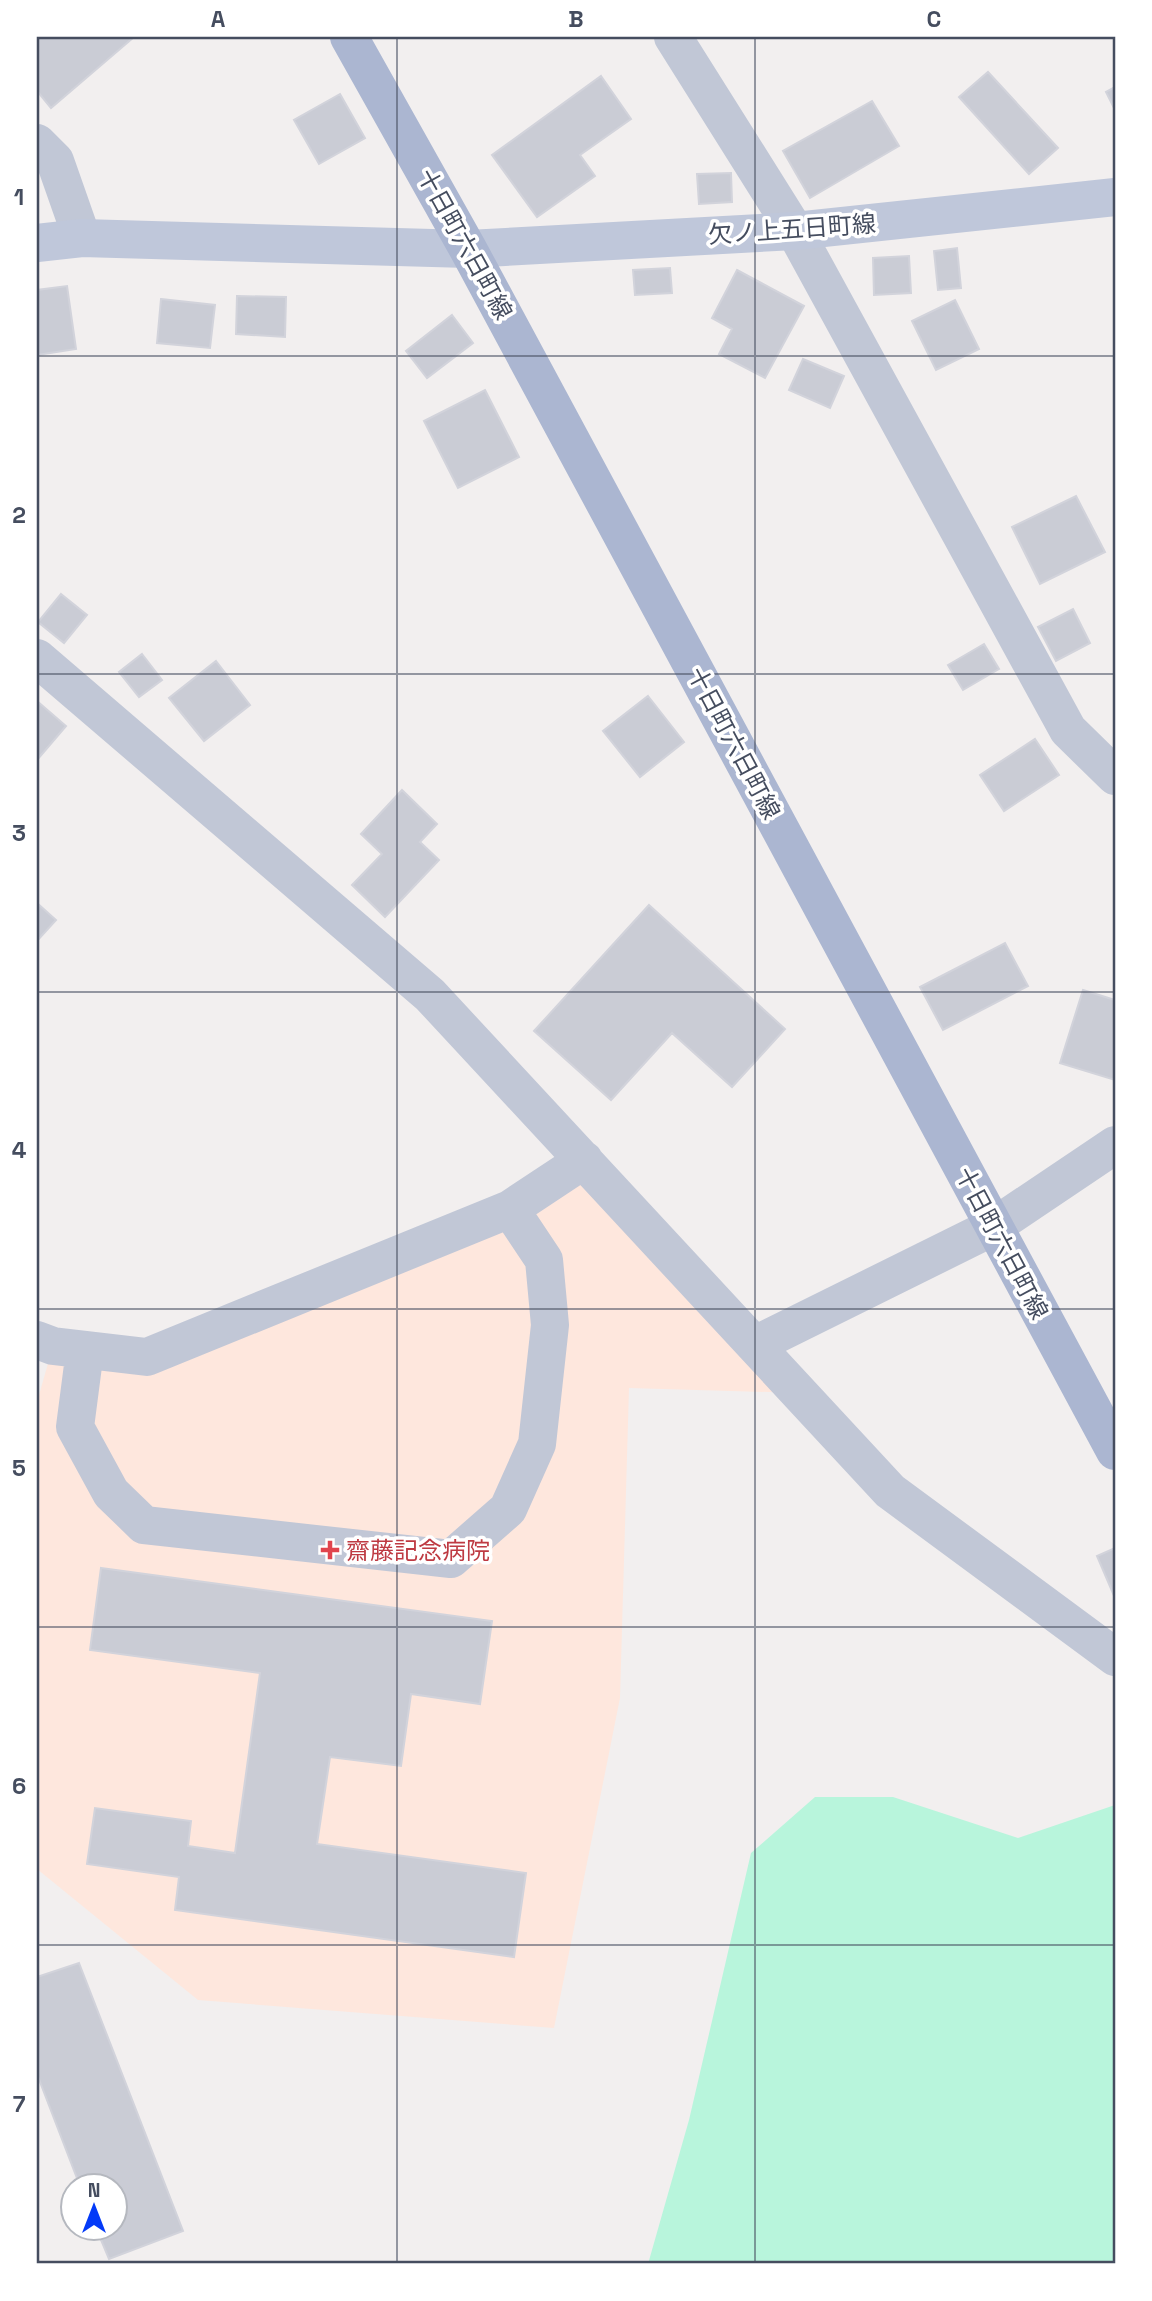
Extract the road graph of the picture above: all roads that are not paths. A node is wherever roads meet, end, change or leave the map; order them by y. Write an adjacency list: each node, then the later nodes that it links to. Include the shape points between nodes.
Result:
1 (349, 37): 8 (main road, 十日町六日町線)
2 (673, 37): 5 (street)
3 (37, 143): 6 (street, via 55,161)
4 (1115, 197): 5 (main road, 欠ノ上五日町線)
5 (794, 231): 8 (main road, 欠ノ上五日町線); 10 (street, via 1068,730)
6 (82, 238): 7 (main road, 欠ノ上五日町線); 8 (main road, 欠ノ上五日町線)
7 (37, 243)
8 (468, 249): 14 (main road, 十日町六日町線)
9 (37, 658): 12 (street, via 430,995)
10 (1115, 776)
11 (1115, 1145): 14 (street)
12 (584, 1160): 13 (street); 16 (street)
13 (510, 1209): 17 (street, via 147,1357); 17 (street, via 544,1260 550,1325 537,1444 508,1509 451,1559 144,1525 111,1493 75,1426)
14 (993, 1227): 16 (street); 18 (main road, 十日町六日町線)
15 (37, 1340): 17 (street)
16 (757, 1344): 19 (street, via 890,1490)
17 (85, 1350)
18 (1115, 1451)
19 (1115, 1657)

